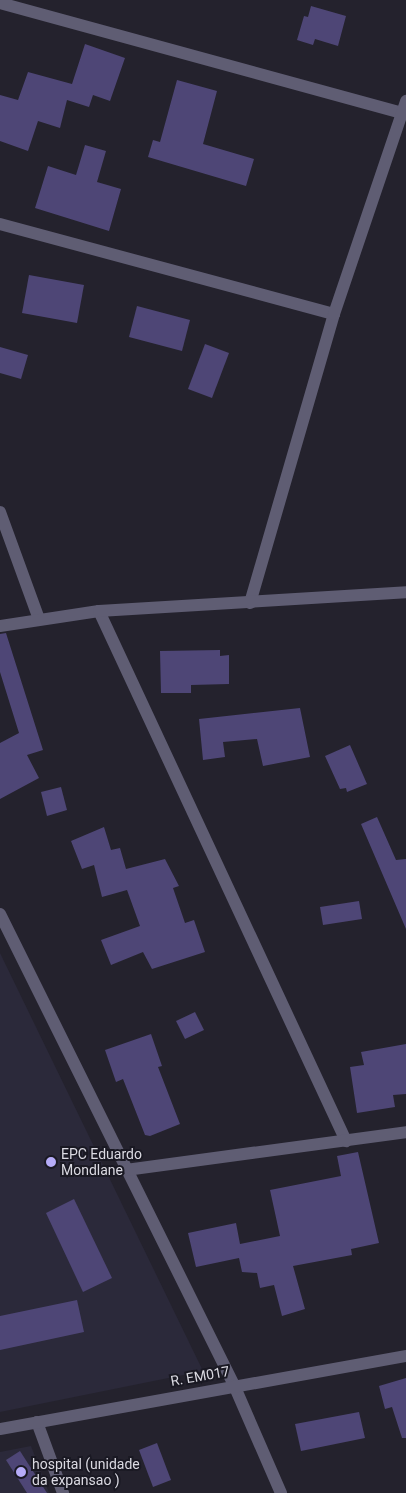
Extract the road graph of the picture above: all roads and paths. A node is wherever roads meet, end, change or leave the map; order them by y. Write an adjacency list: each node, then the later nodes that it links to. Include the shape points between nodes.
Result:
1 (0, 3): 2 (street)
2 (405, 110): 4 (street)
3 (0, 224): 4 (street)
4 (334, 314): 7 (street)
5 (0, 512): 9 (street)
6 (406, 592): 7 (street)
7 (250, 603): 8 (street)
8 (98, 611): 9 (street); 13 (street)
9 (39, 619): 10 (street)
10 (0, 626)
11 (0, 914): 14 (street)
12 (406, 1132): 13 (street)
13 (346, 1141): 14 (street)
14 (126, 1170): 16 (street)
15 (406, 1356): 16 (street, R. EM017)
16 (234, 1385): 17 (street, R. EM017); 20 (street)
17 (37, 1422): 18 (street, R. EM017); 19 (street)
18 (0, 1429)
19 (63, 1493)
20 (281, 1493)

